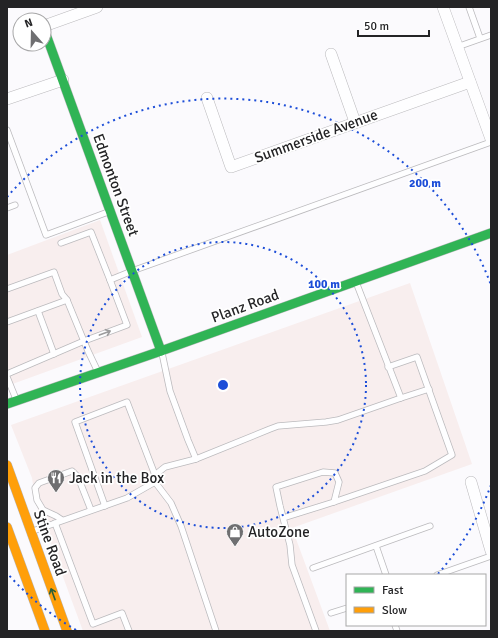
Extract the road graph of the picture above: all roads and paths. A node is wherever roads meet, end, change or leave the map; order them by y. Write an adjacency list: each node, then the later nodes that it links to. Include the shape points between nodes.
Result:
1 (97, 7): 4 (street)
2 (443, 7): 7 (street)
3 (469, 7): 6 (lane)
4 (52, 23)
5 (491, 34): 6 (lane)
6 (480, 38): 7 (lane)
7 (457, 47): 11 (street)
8 (52, 52): 10 (street, Edmonton Street)
9 (331, 54): 14 (street)
10 (62, 80): 13 (street); 19 (street, Edmonton Street)
11 (470, 82): 14 (street, Summerside Avenue); 16 (street)
12 (207, 98): 14 (street, Summerside Avenue, via 231,167)
13 (7, 99)
14 (355, 122)
15 (7, 130): 19 (lane, via 46,235)
16 (491, 137): 22 (lane)
17 (15, 205): 18 (lane)
18 (7, 208)
19 (110, 211): 22 (street, Edmonton Street)
20 (491, 233): 24 (street, Planz Road)
21 (61, 243): 23 (lane, via 91,232)
22 (132, 271): 23 (lane); 30 (street, Edmonton Street)
23 (110, 280): 29 (lane, one-way to 23, via 127,325)
24 (355, 282): 30 (street, Planz Road); 32 (lane)
25 (7, 289): 26 (lane, via 54,272 62,294)
26 (68, 300): 27 (lane); 29 (lane)
27 (38, 311): 28 (lane); 31 (lane)
28 (7, 322)
29 (84, 341): 31 (lane); 33 (lane)
30 (161, 351): 33 (street, Planz Road); 39 (lane, via 170,391)
31 (54, 354): 34 (lane)
32 (388, 367): 36 (lane, via 417,357); 37 (lane)
33 (98, 372): 38 (street, Planz Road)
34 (7, 374)
35 (7, 377): 38 (lane)
36 (429, 388): 37 (lane); 44 (lane, via 452,455 425,471)
37 (400, 398): 39 (lane, via 338,420 278,426)
38 (12, 402)
39 (196, 459): 41 (lane, via 165,467)
40 (7, 465): 52 (street, Stine Road)
41 (156, 475): 42 (lane); 45 (lane, via 127,402 75,422)
42 (155, 482): 45 (lane, via 127,498); 64 (lane, via 171,503 181,526)
43 (471, 482): 54 (street)
44 (334, 502): 47 (lane); 47 (lane, via 339,482 335,473 323,472 276,487)
45 (105, 506): 46 (lane)
46 (91, 510): 48 (lane); 48 (lane, via 78,477 72,471 39,483 35,488 37,500 43,510)
47 (283, 518): 65 (lane, via 292,565)
48 (62, 520): 49 (lane)
49 (55, 523): 52 (lane); 63 (lane, via 93,624 122,613)
50 (7, 526): 61 (street)
51 (430, 526): 53 (lane)
52 (31, 532): 62 (street, Stine Road, one-way to 52)
53 (376, 546): 56 (lane); 57 (lane)
54 (491, 551)
55 (491, 556): 58 (lane)
56 (313, 568)
57 (386, 574)
58 (440, 574)
59 (346, 608): 60 (lane)
60 (331, 614)
61 (45, 631)
62 (67, 631)
63 (129, 631)
64 (216, 631)
65 (316, 631)

